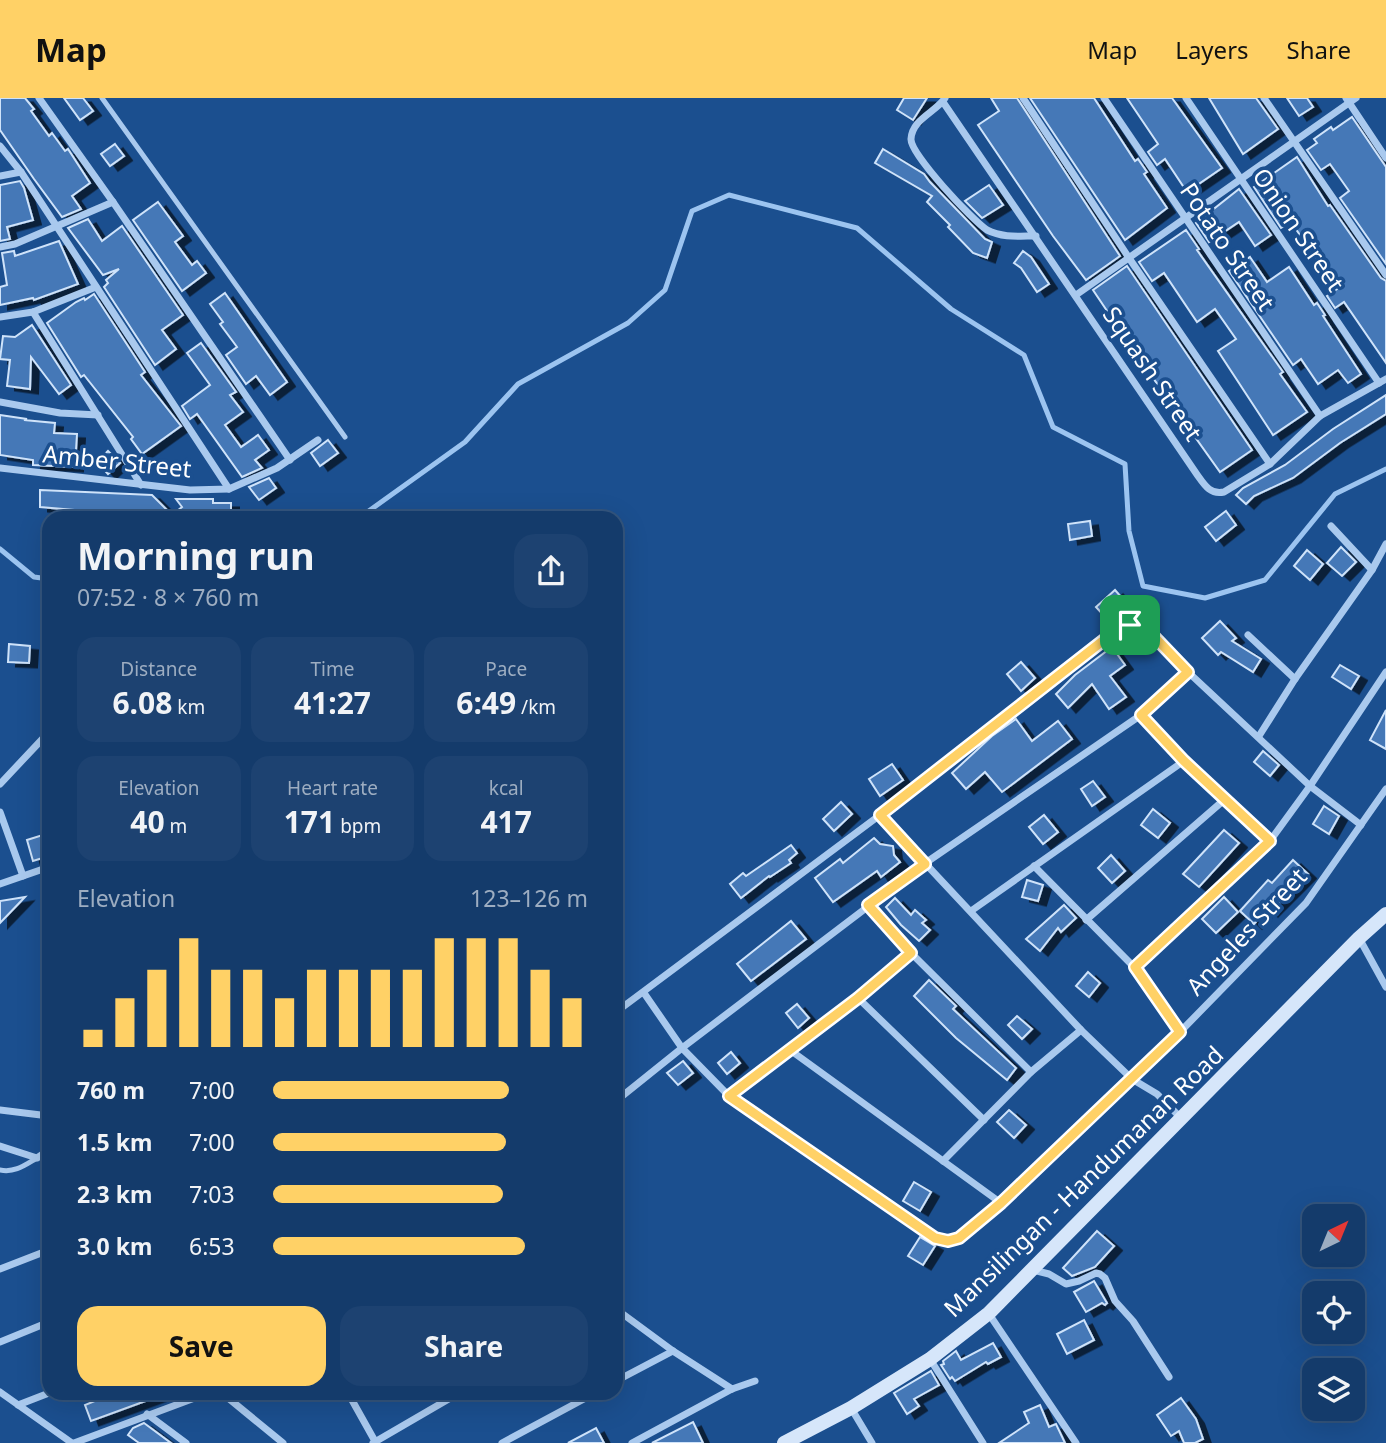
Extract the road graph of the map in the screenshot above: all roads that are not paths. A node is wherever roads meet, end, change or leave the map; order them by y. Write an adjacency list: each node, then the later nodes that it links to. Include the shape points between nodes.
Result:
1 (39, 98): 15 (street)
2 (102, 98): 30 (lane)
3 (1023, 98): 20 (street)
4 (1104, 98): 16 (street, Potato Street)
5 (1186, 98): 14 (street, Onion Street)
6 (1264, 98): 9 (street)
7 (1350, 99): 9 (street); 11 (street)
8 (944, 100): 18 (street, Squash Street); 18 (street, via 919,122 911,136 912,148 986,229 1003,236)
9 (1294, 142): 14 (street); 21 (street)
10 (0, 146): 12 (street)
11 (1386, 158)
12 (21, 172): 13 (street); 17 (street)
13 (0, 176)
14 (1240, 179): 16 (street); 26 (street, Onion Street)
15 (113, 202): 17 (street); 32 (street)
16 (1184, 218): 20 (street); 29 (street, Potato Street)
17 (56, 226): 19 (street); 22 (street)
18 (1036, 236): 23 (street, Squash Street)
19 (0, 247)
20 (1129, 258): 23 (street); 33 (street)
21 (1386, 275)
22 (96, 286): 24 (street); 36 (street)
23 (1076, 295): 33 (street, Squash Street, via 1210,491 1224,492)
24 (33, 312): 25 (street); 28 (street)
25 (0, 317)
26 (1382, 381): 29 (street, Squash Street)
27 (0, 402): 28 (street)
28 (98, 415): 35 (street)
29 (1320, 416): 33 (street, Squash Street)
30 (345, 437)
31 (318, 440): 32 (street)
32 (290, 460): 36 (street)
33 (1270, 464)
34 (0, 468): 35 (street, Amber Street)
35 (142, 485): 36 (street, Amber Street)
36 (229, 489)
37 (1331, 526): 39 (street)
38 (1386, 544): 39 (street)
39 (1371, 570): 43 (street)
40 (1248, 635): 43 (street)
41 (1188, 672): 44 (street); 45 (street); 53 (street, via 1144,626 1118,629)
42 (1386, 672): 49 (street)
43 (1295, 679): 45 (street)
44 (1141, 715): 47 (street); 56 (street)
45 (1259, 736): 49 (street)
46 (42, 739): 48 (street)
47 (1184, 761): 51 (street); 57 (street)
48 (0, 784)
49 (1310, 786): 54 (street); 55 (street)
50 (1386, 789): 54 (street, Angeles Street)
51 (1224, 800): 55 (street); 64 (street)
52 (0, 812): 59 (street)
53 (880, 815): 56 (street); 69 (street)
54 (1361, 825): 73 (street, Angeles Street, via 1306,903)
55 (1270, 841): 67 (street)
56 (925, 864): 61 (street); 62 (street)
57 (1034, 866): 62 (street); 64 (street)
58 (42, 869): 59 (street)
59 (23, 876): 60 (street)
60 (0, 884)
61 (868, 905): 66 (street); 74 (street)
62 (971, 911): 72 (street)
63 (1386, 915): 65 (street, Mansilingan - Handumanan Road)
64 (1086, 920): 67 (street)
65 (1359, 938): 68 (street); 83 (street, Mansilingan - Handumanan Road)
66 (911, 953): 70 (street); 76 (street)
67 (1135, 967): 73 (street)
68 (1386, 987)
69 (644, 993): 71 (street); 74 (street, Angeles Street)
70 (858, 998): 75 (street); 82 (street)
71 (623, 1007)
72 (1081, 1030): 76 (street); 77 (street)
73 (1180, 1032): 77 (street, Angeles Street)
74 (682, 1048): 78 (street); 79 (street, Angeles Street)
75 (790, 1050): 79 (street); 87 (street)
76 (1031, 1072): 82 (street)
77 (1132, 1079): 83 (street, via 1157,1094); 89 (street, Angeles Street)
78 (623, 1095)
79 (729, 1096): 89 (street, Angeles Street, via 935,1238 959,1238)
80 (0, 1110): 81 (street)
81 (42, 1115)
82 (984, 1119): 87 (street)
83 (1183, 1119): 92 (street, Mansilingan - Handumanan Road)
84 (0, 1146): 86 (street)
85 (42, 1154): 86 (street)
86 (37, 1157): 88 (lane, via 21,1168)
87 (943, 1161): 89 (street)
88 (0, 1170)
89 (1001, 1203)
90 (42, 1253): 91 (street)
91 (0, 1269)
92 (1033, 1270): 93 (street, Mansilingan - Handumanan Road); 100 (street, via 1066,1284 1101,1274)
93 (989, 1313): 98 (street, Mansilingan - Handumanan Road); 122 (street)
94 (623, 1315): 97 (street)
95 (42, 1325): 96 (street)
96 (0, 1342)
97 (673, 1351): 99 (street); 102 (street)
98 (930, 1359): 111 (street, Mansilingan - Handumanan Road); 121 (street)
99 (623, 1377)
100 (1169, 1377)
101 (755, 1381): 102 (street)
102 (732, 1389): 118 (street)
103 (0, 1392): 110 (street)
104 (42, 1396): 110 (street)
105 (189, 1400): 112 (street)
106 (231, 1400): 115 (street)
107 (352, 1400): 116 (street)
108 (447, 1400): 116 (street)
109 (582, 1400): 117 (street)
110 (18, 1405): 113 (street)
111 (851, 1408): 119 (street, Mansilingan - Handumanan Road); 120 (street)
112 (147, 1415): 113 (street); 114 (street)
113 (73, 1443)
114 (186, 1443)
115 (283, 1443)
116 (375, 1443)
117 (502, 1443)
118 (632, 1443)
119 (784, 1443)
120 (872, 1443)
121 (983, 1443)
122 (1076, 1443)

